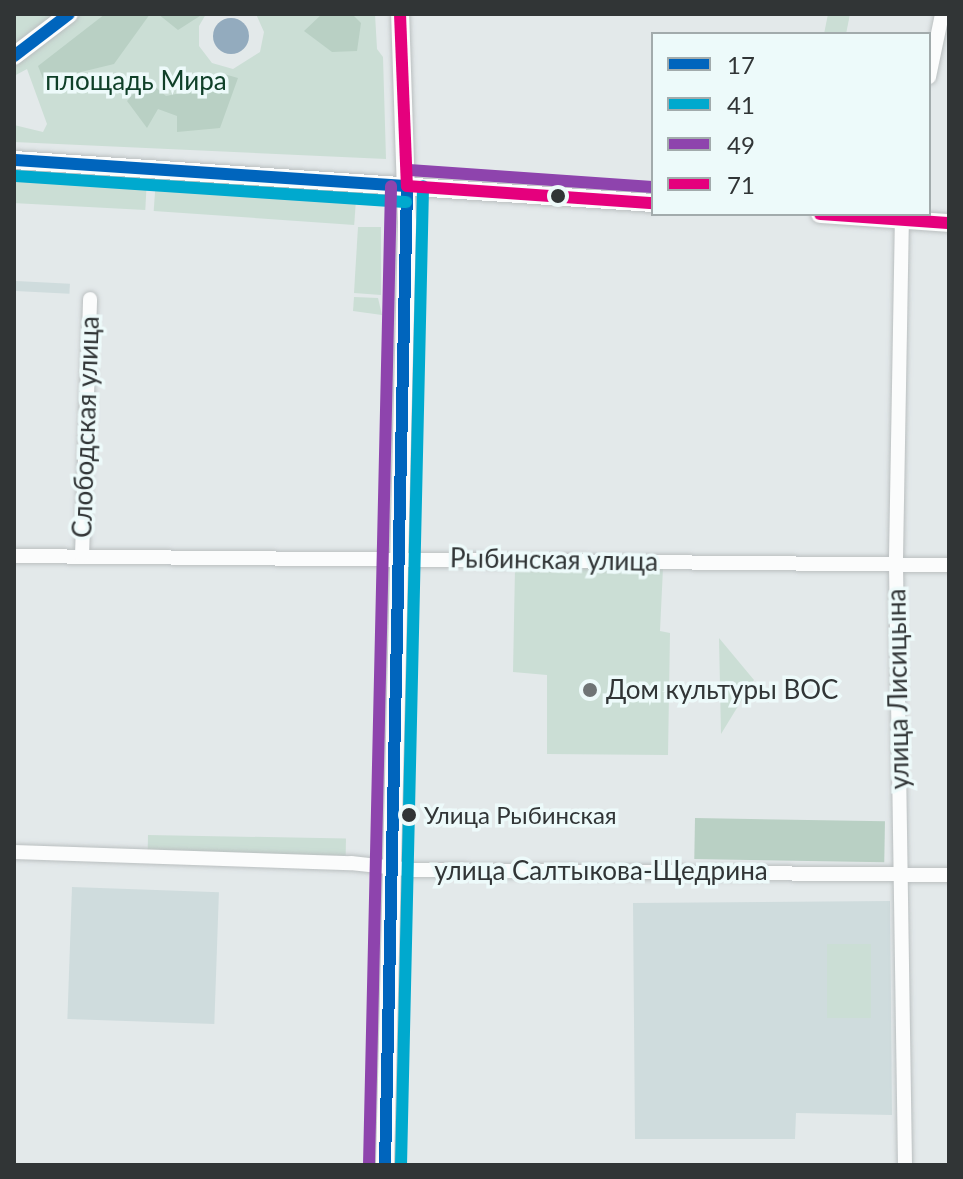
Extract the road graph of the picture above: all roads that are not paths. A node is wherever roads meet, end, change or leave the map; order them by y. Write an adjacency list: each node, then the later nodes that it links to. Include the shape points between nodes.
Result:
1 (69, 14): 4 (main road)
2 (400, 14): 7 (main road)
3 (942, 14): 5 (street)
4 (14, 56)
5 (931, 67)
6 (14, 160): 7 (main road)
7 (407, 186): 8 (main road); 15 (main road)
8 (651, 203)
9 (875, 216): 10 (main road)
10 (902, 217): 11 (main road); 16 (street, улица Лисицына)
11 (949, 223)
12 (90, 299): 14 (street, Слободская улица)
13 (14, 556): 14 (street, Рыбинская улица)
14 (82, 556): 15 (street, Рыбинская улица)
15 (399, 557): 16 (street, Рыбинская улица); 19 (main road)
16 (896, 565): 17 (street, Рыбинская улица); 20 (street, улица Лисицына)
17 (949, 565)
18 (14, 852): 19 (street, улица Салтыкова-Щедрина)
19 (392, 867): 20 (street, улица Салтыкова-Щедрина); 22 (main road)
20 (900, 874): 21 (street, улица Салтыкова-Щедрина); 23 (street, улица Лисицына)
21 (949, 875)
22 (385, 1165)
23 (905, 1165)

